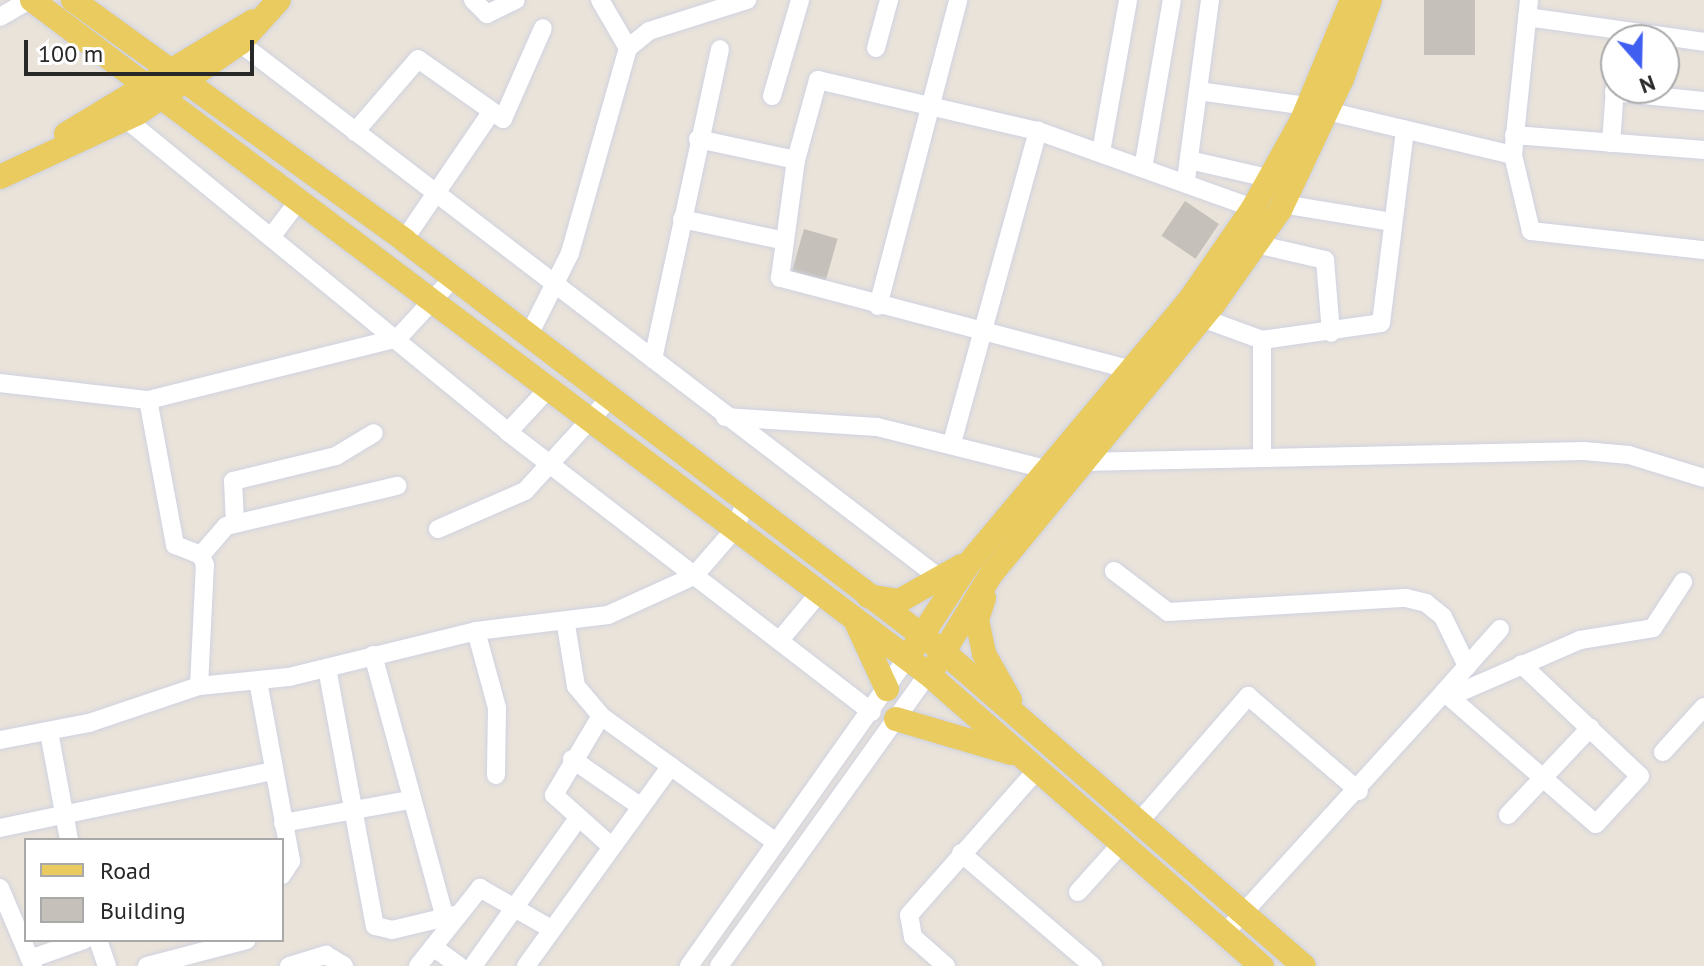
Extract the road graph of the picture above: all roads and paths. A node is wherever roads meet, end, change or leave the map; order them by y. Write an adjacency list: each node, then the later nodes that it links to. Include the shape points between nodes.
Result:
1 (31, 0): 17 (street); 28 (main road)
2 (73, 0): 27 (main road)
3 (279, 0): 18 (main road)
4 (473, 0): 5 (street, via 487,14)
5 (516, 0)
6 (600, 0): 24 (street)
7 (747, 0): 24 (street, via 649,31)
8 (800, 0): 30 (street)
9 (889, 0): 25 (street)
10 (958, 0): 33 (street)
11 (1128, 0): 45 (street)
12 (1172, 0): 50 (street)
13 (1210, 0): 29 (street)
14 (1352, 0): 35 (main road)
15 (1370, 0): 35 (main road)
16 (1528, 8): 19 (street); 41 (street)
17 (0, 17)
18 (260, 19): 23 (main road); 27 (main road)
19 (1600, 26)
20 (543, 28): 36 (street, via 508,116)
21 (1680, 41): 22 (street)
22 (1704, 42)
23 (240, 43): 27 (main road); 40 (street)
24 (628, 48): 66 (street, via 587,203)
25 (876, 48)
26 (720, 49): 42 (street)
27 (177, 76): 28 (main road); 61 (main road)
28 (155, 91): 37 (main road); 49 (main road); 55 (main road)
29 (1198, 91): 35 (street); 48 (street)
30 (772, 96)
31 (1680, 96): 32 (street)
32 (1704, 101)
33 (932, 103): 39 (street); 47 (street, via 818,80); 68 (street)
34 (1614, 104): 43 (street)
35 (1318, 108): 38 (street); 52 (main road); 56 (main road)
36 (490, 114): 40 (street, via 415,59); 54 (street)
37 (126, 119): 49 (main road); 60 (street)
38 (1405, 129): 46 (street); 59 (street)
39 (1038, 131): 45 (street); 70 (street)
40 (355, 132): 54 (street)
41 (1514, 135): 43 (street); 46 (street)
42 (698, 139): 47 (street); 58 (street)
43 (1611, 143): 44 (street)
44 (1704, 150)
45 (1101, 152): 50 (street)
46 (1513, 155): 64 (street, via 1536,235)
47 (796, 160): 62 (street)
48 (1189, 160): 52 (street); 53 (street)
49 (29, 162): 51 (main road)
50 (1144, 163): 53 (street)
51 (0, 177)
52 (1268, 178): 57 (main road)
53 (1186, 180): 57 (street)
54 (433, 192): 61 (street); 66 (street)
55 (300, 199): 60 (street); 67 (main road)
56 (1282, 204): 59 (street); 63 (main road)
57 (1253, 208): 76 (main road, via 1188,302)
58 (682, 219): 62 (street); 75 (street)
59 (1392, 222): 71 (street, via 1381,323)
60 (271, 237): 73 (street)
61 (404, 240): 65 (main road)
62 (781, 240): 68 (street, via 777,271 785,283)
63 (1256, 244): 69 (main road); 71 (street, via 1325,260)
64 (1704, 250)
65 (452, 279): 67 (street); 72 (main road)
66 (556, 287): 72 (street); 75 (street)
67 (433, 299): 73 (street); 78 (main road)
68 (878, 306): 70 (street)
69 (1202, 318): 74 (street); 87 (main road)
70 (981, 331): 76 (street); 85 (street)
71 (1331, 333): 74 (street)
72 (528, 337): 79 (main road)
73 (398, 338): 80 (street); 83 (street)
74 (1262, 340): 86 (street)
75 (653, 359): 81 (street)
76 (1128, 369): 89 (main road)
77 (0, 383): 80 (street)
78 (550, 387): 82 (main road); 83 (street)
79 (609, 399): 82 (street); 92 (main road)
80 (148, 400): 96 (street, via 175,545)
81 (725, 417): 85 (street, via 877,427); 100 (street)
82 (591, 419): 88 (street); 95 (main road)
83 (508, 432): 88 (street)
84 (374, 433): 93 (street, via 327,459 241,476 230,489)
85 (952, 443): 89 (street)
86 (1262, 458): 87 (street); 90 (street, via 1584,451 1629,455)
87 (1082, 462): 97 (main road)
88 (553, 467): 94 (street, via 501,507); 99 (street)
89 (1046, 469): 97 (main road)
90 (1704, 478)
91 (397, 486): 93 (street)
92 (746, 502): 95 (street); 103 (main road)
93 (235, 523): 96 (street, via 219,530)
94 (438, 529)
95 (734, 530): 99 (street); 102 (main road)
96 (201, 555): 118 (street, via 207,631)
97 (983, 564): 100 (main road); 108 (main road); 110 (main road); 124 (main road, via 977,620 984,654)
98 (1114, 571): 114 (street, via 1168,612 1406,598 1426,603 1443,617)
99 (694, 576): 105 (street); 109 (street)
100 (942, 580): 103 (main road, via 899,601)
101 (1683, 582): 113 (street, via 1653,628 1580,640)
102 (820, 592): 104 (main road); 109 (street)
103 (862, 595): 108 (main road)
104 (855, 619): 112 (main road); 119 (main road)
105 (566, 625): 107 (street); 123 (street, via 576,686)
106 (1500, 629): 114 (street)
107 (476, 631): 111 (street); 134 (street, via 497,708)
108 (921, 636): 110 (main road); 112 (main road)
109 (780, 640): 122 (street)
110 (945, 653): 116 (main road); 124 (main road)
111 (373, 655): 115 (street); 137 (street)
112 (907, 658): 116 (main road); 119 (street)
113 (1521, 664): 120 (street); 126 (street)
114 (1467, 666): 120 (street)
115 (327, 668): 117 (street); 139 (street)
116 (928, 674): 125 (street); 131 (main road)
117 (258, 681): 118 (street); 133 (street)
118 (199, 686): 127 (street)
119 (887, 689): 122 (street)
120 (1447, 694): 135 (street); 136 (street)
121 (1704, 707): 129 (street)
122 (872, 712): 147 (street)
123 (601, 716): 130 (street); 132 (street)
124 (1019, 716): 143 (main road)
125 (896, 719): 131 (main road); 174 (street)
126 (1590, 728): 135 (street); 135 (street, via 1640,776 1600,821 1590,823)
127 (49, 732): 128 (street); 140 (street)
128 (0, 740)
129 (1663, 752)
130 (572, 759): 138 (street); 142 (street, via 554,795)
131 (1029, 763): 148 (main road); 150 (street)
132 (671, 766): 138 (street); 147 (street)
133 (274, 771): 140 (street); 144 (street)
134 (496, 775)
135 (1541, 779): 141 (street)
136 (1359, 791): 143 (street, via 1248,696); 155 (street)
137 (410, 800): 139 (street); 156 (street)
138 (641, 807): 149 (street)
139 (353, 811): 144 (street); 156 (street, via 375,926 392,930)
140 (63, 815): 145 (street); 146 (street)
141 (1508, 815)
142 (578, 818): 149 (street); 154 (street)
143 (1139, 822): 155 (main road)
144 (283, 823): 151 (street, via 291,861)
145 (0, 828)
146 (69, 838)
147 (776, 842): 173 (street)
148 (1122, 843): 153 (street); 159 (main road)
149 (612, 847): 158 (street)
150 (961, 853): 175 (street, via 909,915 913,937); 176 (street)
151 (284, 872)
152 (0, 888): 157 (street)
153 (1078, 892)
154 (513, 906): 156 (street, via 480,888); 158 (street); 171 (street)
155 (1243, 913): 159 (street); 178 (main road)
156 (452, 916): 163 (street)
157 (7, 925): 164 (street)
158 (551, 929): 172 (street)
159 (1225, 933): 177 (main road)
160 (79, 942): 164 (street)
161 (99, 942): 165 (street)
162 (239, 942): 166 (street)
163 (433, 947): 169 (street); 170 (street)
164 (31, 963)
165 (107, 966)
166 (147, 966)
167 (289, 966): 168 (street, via 326,955)
168 (344, 966)
169 (418, 966)
170 (459, 966)
171 (473, 966)
172 (526, 966)
173 (689, 966)
174 (719, 966)
175 (946, 966)
176 (1093, 966)
177 (1262, 966)
178 (1304, 966)

